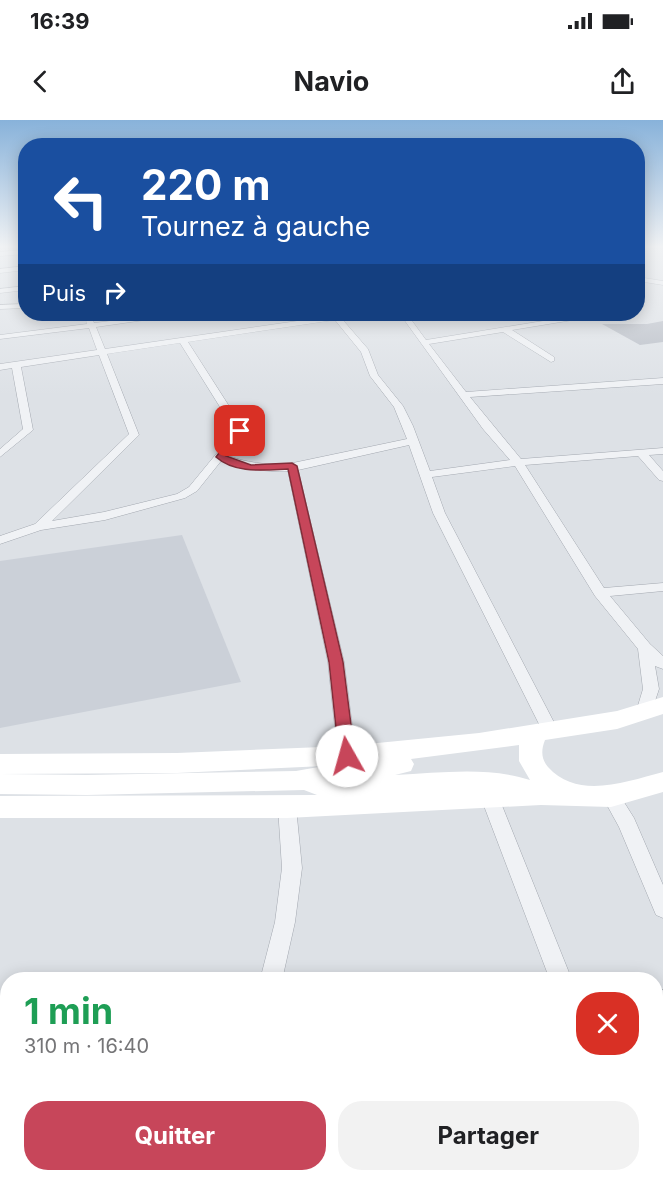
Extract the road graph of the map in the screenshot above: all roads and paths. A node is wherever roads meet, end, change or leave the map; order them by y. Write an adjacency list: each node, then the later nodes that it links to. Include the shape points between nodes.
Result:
1 (18, 306): 2 (street)
2 (0, 307)
3 (91, 321): 9 (street)
4 (125, 321): 9 (street)
5 (305, 321): 12 (street)
6 (339, 321): 20 (street, via 365,351 374,376 398,406)
7 (409, 321): 13 (street)
8 (554, 321): 10 (street)
9 (93, 325): 11 (street); 14 (street)
10 (504, 329): 13 (street); 15 (street)
11 (0, 337)
12 (183, 341): 14 (street); 24 (street, via 240,431)
13 (426, 342): 19 (street)
14 (104, 353): 16 (street); 29 (street, via 134,435)
15 (551, 359)
16 (16, 365): 17 (street); 23 (street, via 28,430)
17 (0, 367)
18 (663, 381): 19 (street)
19 (464, 394): 25 (street)
20 (412, 441): 26 (street); 27 (street)
21 (663, 451): 22 (street)
22 (641, 453): 25 (street); 28 (street)
23 (0, 454)
24 (221, 457): 26 (street, via 251,468); 29 (street, via 193,489 181,496 105,516)
25 (518, 462): 27 (street); 32 (street)
26 (292, 466): 38 (street, via 336,662)
27 (424, 475): 36 (street)
28 (663, 478)
29 (39, 527): 30 (street)
30 (0, 540)
31 (663, 587): 32 (street)
32 (600, 593): 33 (street)
33 (645, 648): 34 (street); 35 (street)
34 (663, 664)
35 (653, 709): 36 (main road, via 617,720)
36 (544, 731): 37 (main road); 44 (main road, via 532,740 534,767 550,786)
37 (514, 736): 38 (main road); 40 (main road, via 501,747 472,755)
38 (347, 756): 39 (main road, via 177,763)
39 (0, 764)
40 (296, 781): 42 (main road, via 87,786); 43 (main road, via 335,788 505,782)
41 (663, 782): 45 (main road)
42 (0, 783)
43 (541, 795): 44 (main road); 46 (main road)
44 (568, 795): 45 (main road)
45 (611, 796): 49 (street)
46 (490, 798): 48 (main road); 51 (street)
47 (0, 807): 48 (main road)
48 (287, 807): 50 (street, via 292,868)
49 (663, 908)
50 (273, 972)
51 (558, 972)

